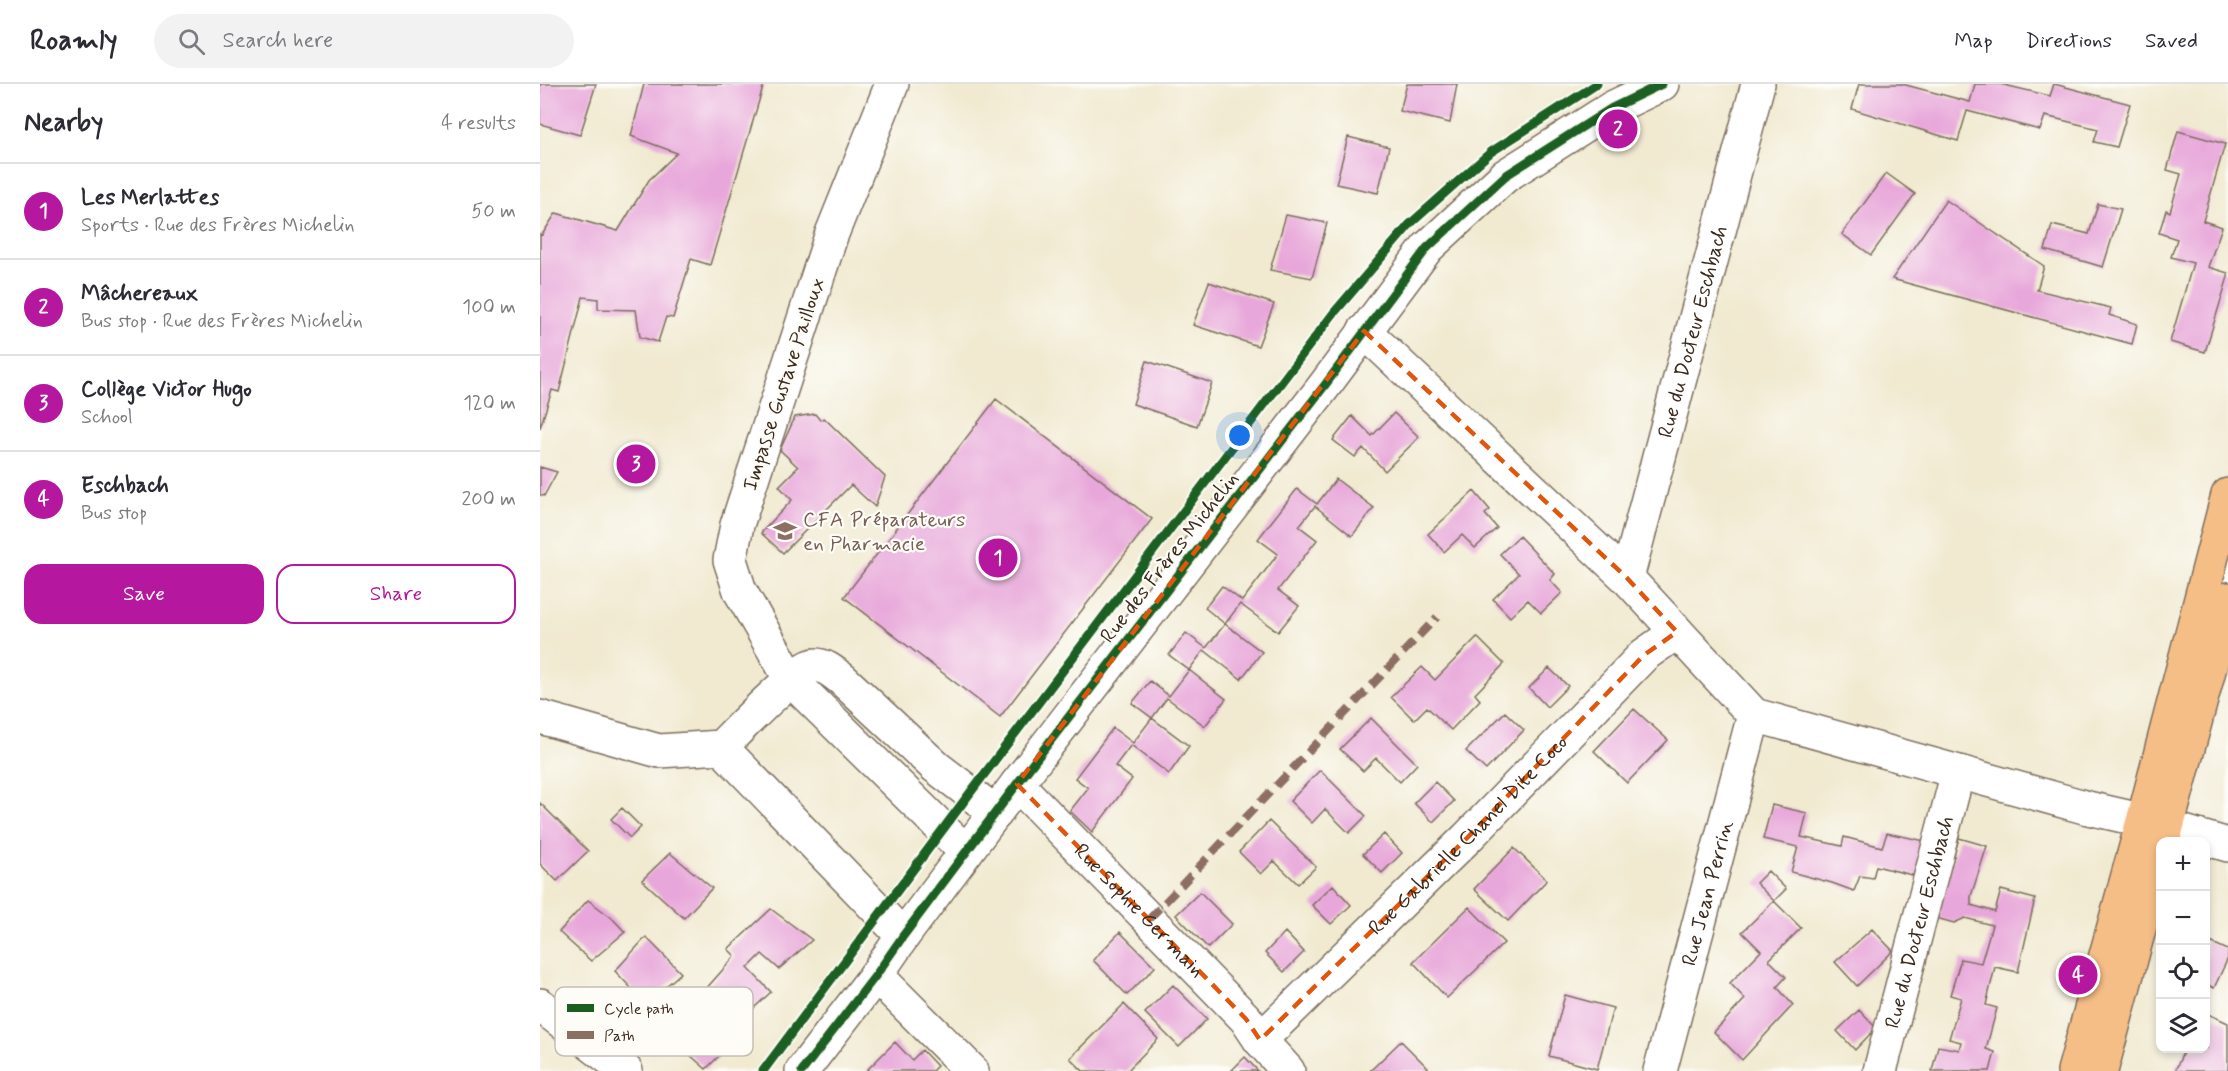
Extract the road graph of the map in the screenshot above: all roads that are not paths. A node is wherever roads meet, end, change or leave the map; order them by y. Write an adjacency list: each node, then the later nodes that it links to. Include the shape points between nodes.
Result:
1 (892, 84): 9 (street, Impasse Gustave Pailloux, via 831,236 737,525 730,560 740,591)
2 (1758, 84): 6 (street, Rue du Docteur Eschbach)
3 (1652, 86): 4 (street, Rue des Frères Michelin, via 1505,176 1426,248)
4 (1364, 331): 6 (street); 14 (street, Rue des Frères Michelin)
5 (2228, 495): 16 (main road)
6 (1627, 578): 8 (street)
7 (2228, 598): 16 (main road)
8 (1677, 632): 10 (street); 23 (street, Rue Gabrielle Chanel Dite Coco, via 1644,655 1467,838)
9 (791, 680): 12 (street); 15 (street, via 807,666 827,668 936,767); 18 (street, Impasse Gustave Pailloux)
10 (1754, 715): 13 (street); 29 (street, Rue Jean Perrin)
11 (540, 717): 12 (street, via 659,751)
12 (721, 747): 19 (street)
13 (1958, 772): 16 (street, via 2088,808); 30 (street, Rue du Docteur Eschbach)
14 (1017, 784): 15 (street, Rue des Frères Michelin); 23 (street, Rue Sophie Germain, via 1246,1019)
15 (996, 813): 18 (street, Rue des Frères Michelin)
16 (2157, 833): 17 (street); 31 (main road); 32 (main road)
17 (2228, 845)
18 (966, 852): 19 (street, Rue des Frères Michelin)
19 (903, 936): 20 (street, Rue des Frères Michelin)
20 (876, 975): 26 (street, Rue des Frères Michelin); 27 (street)
21 (540, 1005): 22 (street)
22 (555, 1017)
23 (1260, 1040): 28 (street, Rue Sophie Germain)
24 (606, 1056): 25 (street)
25 (626, 1071)
26 (802, 1071)
27 (972, 1071)
28 (1288, 1071)
29 (1660, 1071)
30 (1880, 1071)
31 (2074, 1071)
32 (2101, 1071)

